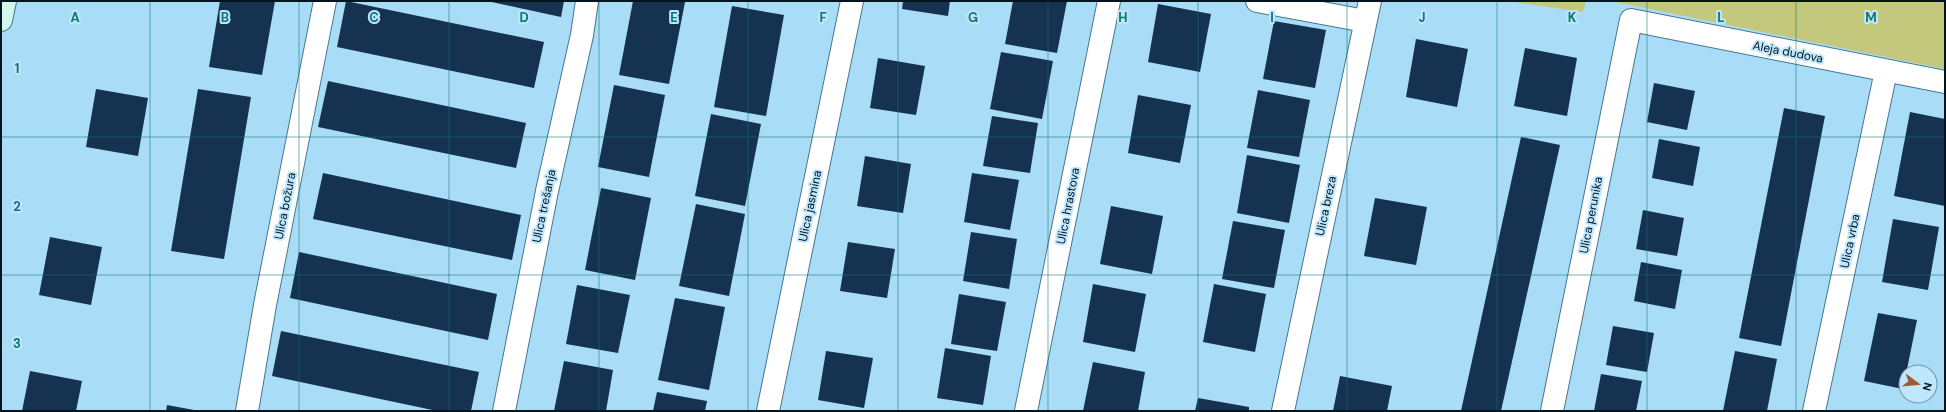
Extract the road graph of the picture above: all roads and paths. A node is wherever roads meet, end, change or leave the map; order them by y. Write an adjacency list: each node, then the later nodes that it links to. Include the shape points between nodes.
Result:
1 (5, 1): 8 (street)
2 (325, 1): 12 (street, Ulica božura)
3 (588, 1): 13 (street, Ulica trešanja, via 545,199)
4 (852, 1): 14 (street, Ulica jasmina)
5 (1109, 1): 15 (street, Ulica hrastova)
6 (1257, 1): 7 (street)
7 (1367, 11): 16 (street, Ulica breza)
8 (1, 20)
9 (1631, 20): 10 (street, Aleja dudova); 17 (street, Ulica perunika)
10 (1886, 71): 11 (street, Aleja dudova); 18 (street, Ulica vrba)
11 (1945, 82)
12 (246, 411)
13 (504, 411)
14 (768, 411)
15 (1026, 411)
16 (1283, 411)
17 (1552, 411)
18 (1814, 411)

